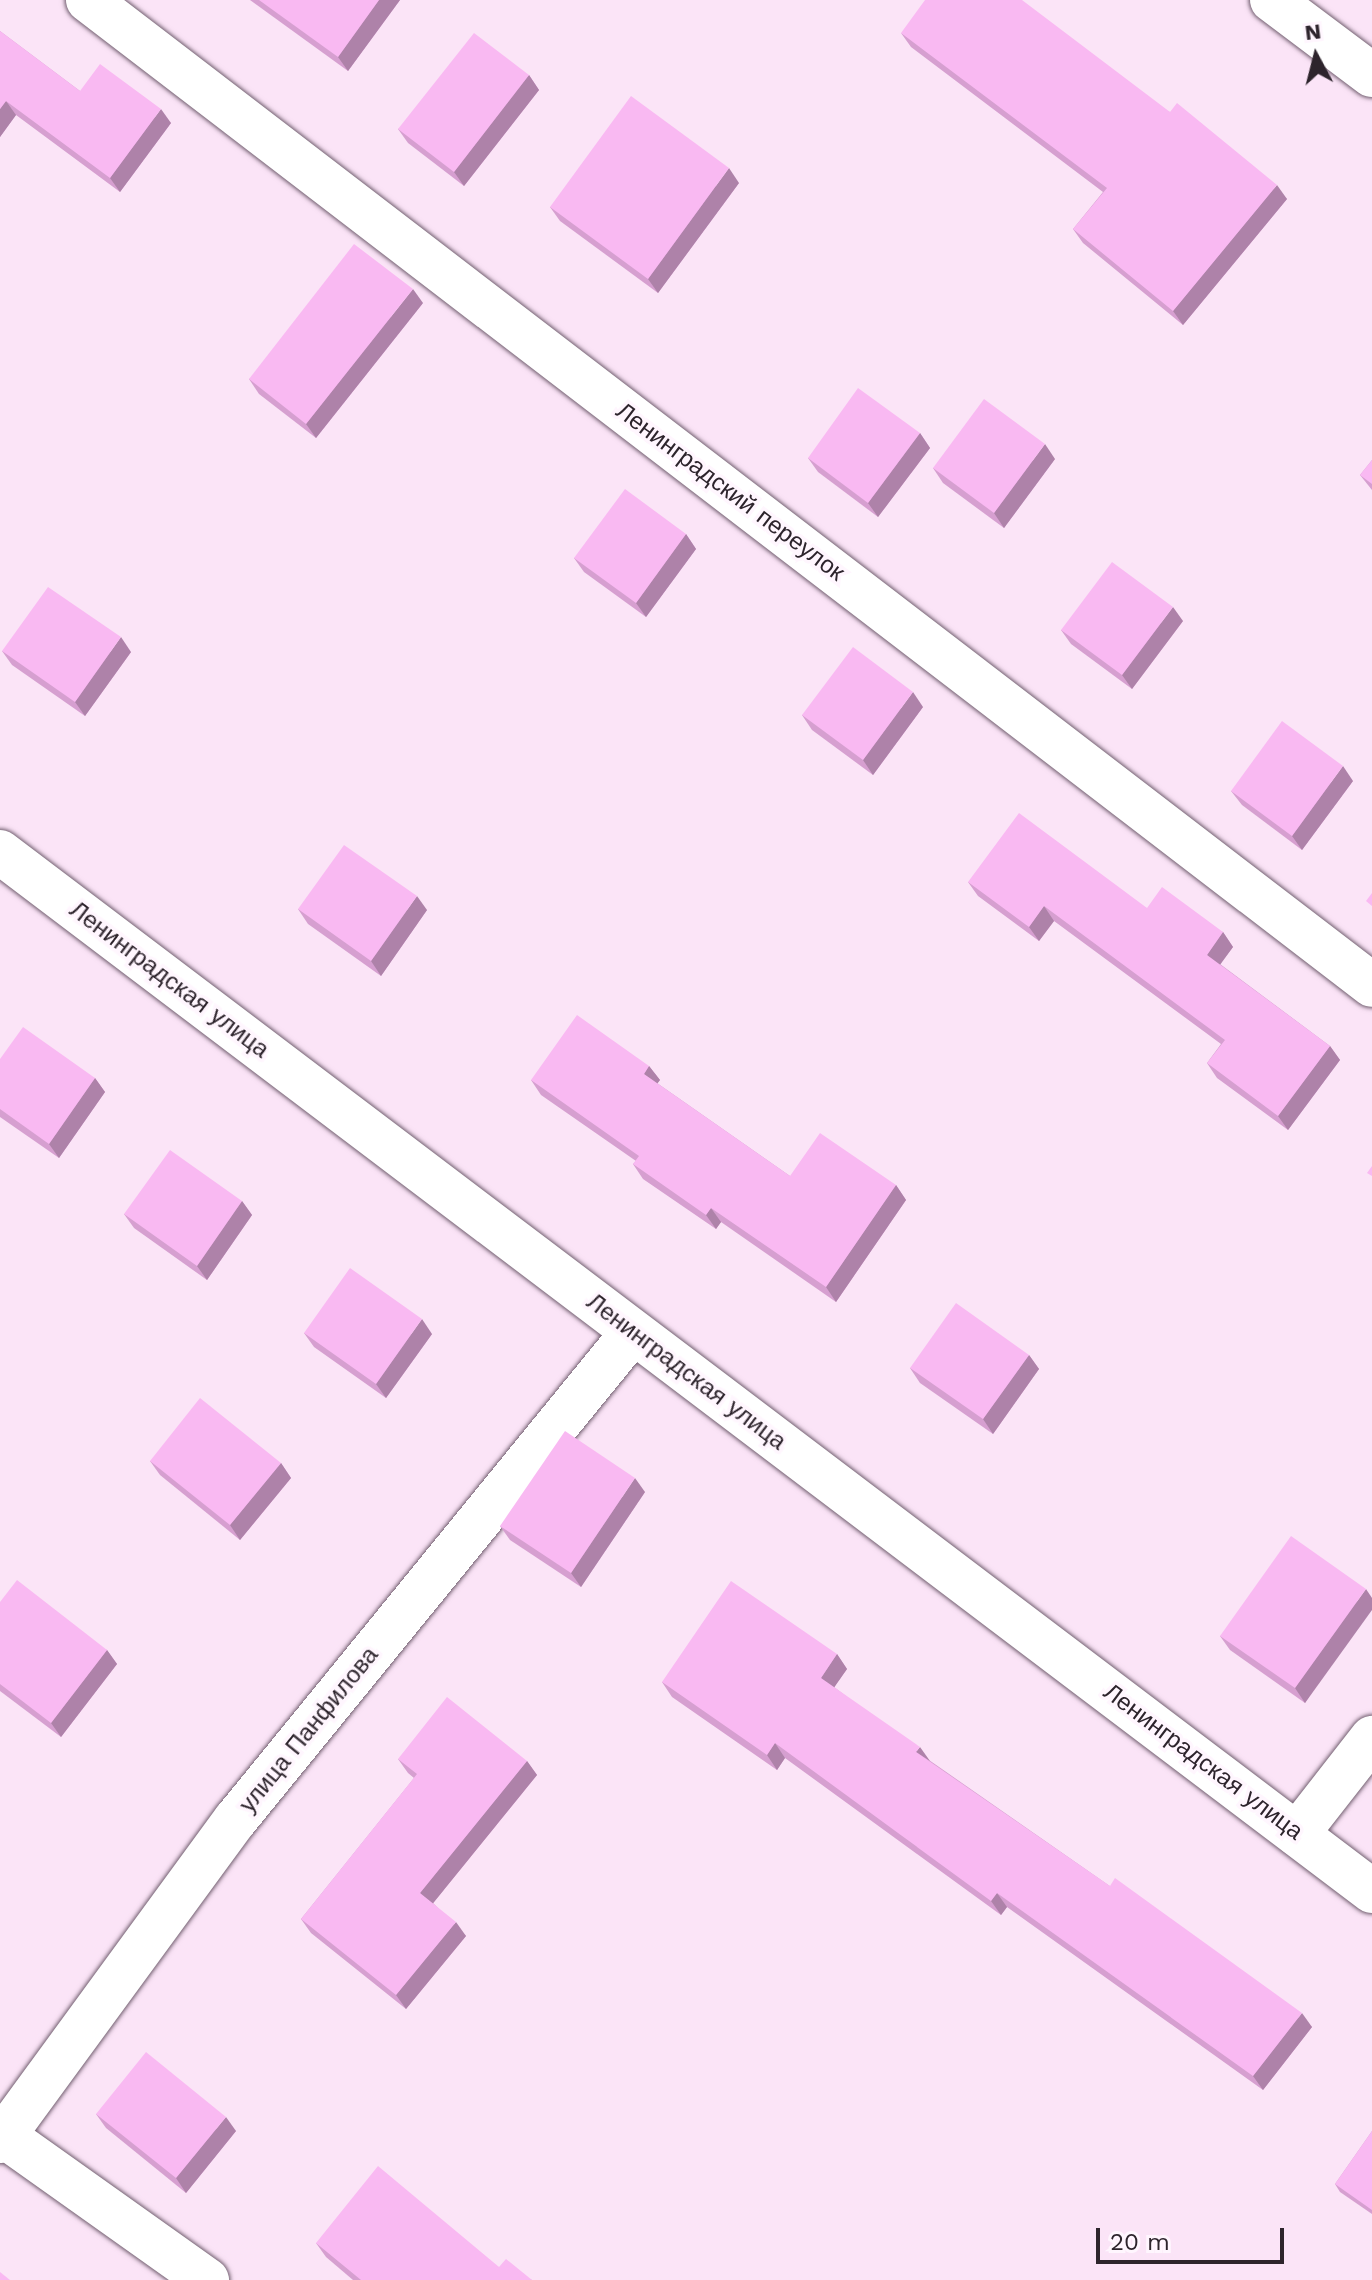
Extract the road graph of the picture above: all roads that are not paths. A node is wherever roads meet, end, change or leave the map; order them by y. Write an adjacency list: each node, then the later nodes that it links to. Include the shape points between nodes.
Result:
1 (88, 0): 5 (street, Ленинградский переулок)
2 (1272, 0): 3 (street)
3 (1372, 75)
4 (0, 852): 6 (street, Ленинградская улица)
5 (1372, 985)
6 (633, 1332): 8 (street, Ленинградская улица); 10 (street, улица Панфилова, via 236,1819)
7 (1372, 1738): 8 (street)
8 (1297, 1834): 9 (street, Ленинградская улица)
9 (1372, 1891)
10 (1, 2137): 11 (street)
11 (207, 2280)

